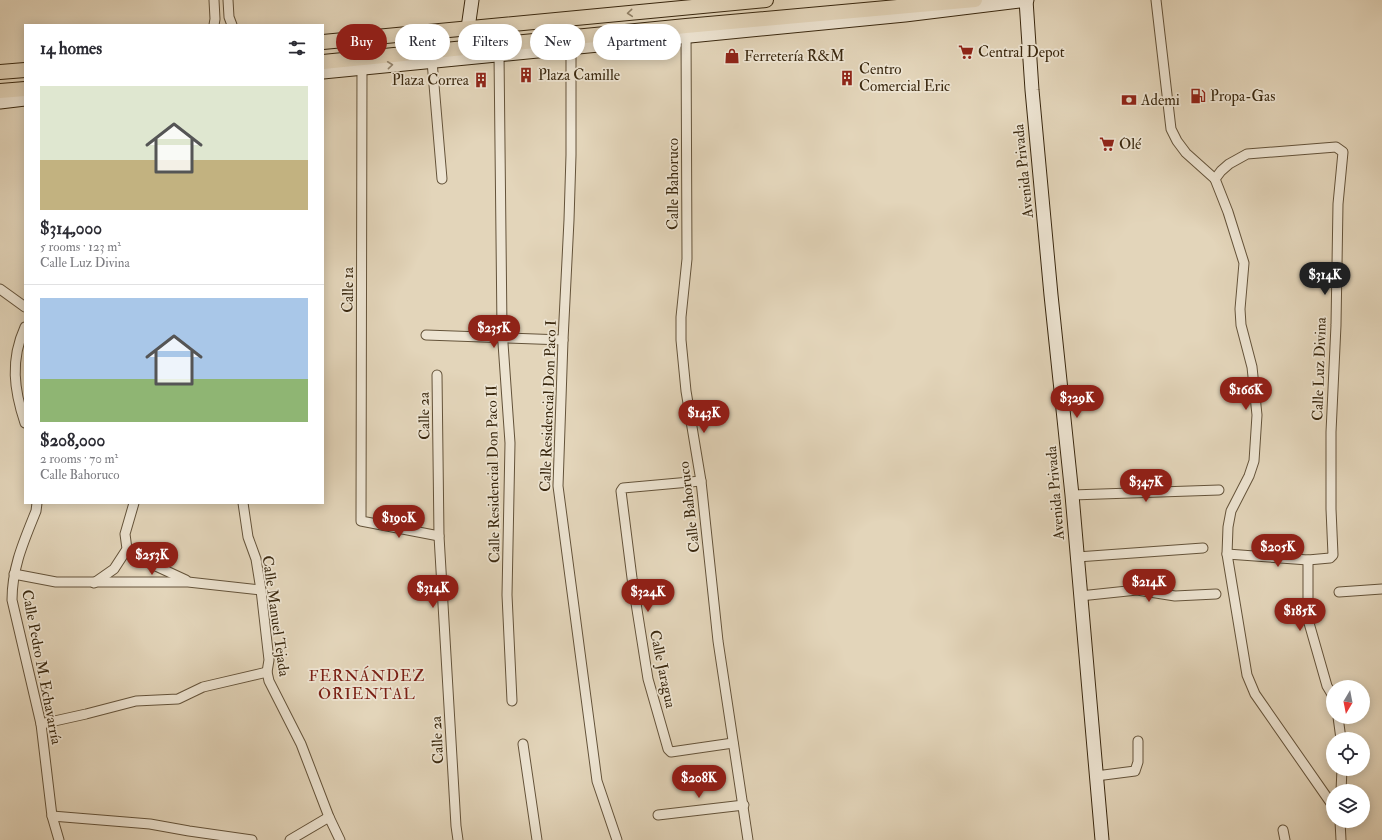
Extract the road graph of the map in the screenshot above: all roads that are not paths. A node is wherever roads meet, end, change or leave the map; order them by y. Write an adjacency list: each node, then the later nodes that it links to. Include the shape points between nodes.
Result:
1 (214, 0): 9 (street)
2 (228, 0): 10 (street)
3 (472, 0): 11 (main road)
4 (766, 0): 8 (main road)
5 (974, 0): 14 (main road)
6 (1026, 0): 14 (main road, via 905,15); 43 (main road, Avenida Privada, via 1051,295)
7 (1156, 0): 32 (street, via 1171,129 1186,152)
8 (684, 4): 12 (main road, one-way to 12)
9 (214, 24)
10 (232, 24)
11 (469, 24)
12 (504, 24)
13 (458, 29): 15 (main road)
14 (686, 31): 16 (main road); 41 (street, Calle Bahoruco, via 687,259 681,340 686,391)
15 (324, 42)
16 (585, 42)
17 (530, 47): 23 (main road)
18 (458, 58): 21 (main road)
19 (499, 60): 37 (street, Calle Residencial Don Paco II)
20 (571, 60): 38 (street, Calle Residencial Don Paco I, via 571,155)
21 (432, 61): 23 (main road, one-way to 21); 31 (street)
22 (324, 62): 23 (main road)
23 (362, 63): 26 (main road); 47 (street, Calle 1a, via 361,521)
24 (24, 70): 25 (main road)
25 (0, 72)
26 (324, 72)
27 (24, 89): 28 (main road)
28 (0, 91)
29 (24, 99): 30 (main road)
30 (0, 102)
31 (442, 179)
32 (1214, 179): 50 (street, via 1228,212 1244,263 1241,325 1252,367 1257,415 1254,461 1231,511); 52 (street, Calle Luz Divina, via 1230,164 1247,154 1336,147 1342,152 1331,432 1333,555 1330,558)
33 (0, 289): 34 (street)
34 (24, 306)
35 (24, 329): 40 (street, via 19,340 15,382)
36 (426, 335): 37 (street)
37 (504, 339): 38 (street); 63 (street, Calle Residencial Don Paco II, via 510,443 507,595)
38 (563, 340): 82 (street, Calle Residencial Don Paco I, via 559,495 597,781)
39 (437, 375): 47 (street, Calle 2a)
40 (24, 420)
41 (701, 481): 66 (street, Calle Bahoruco, via 718,641); 66 (street, Calle Jaragua, via 623,488 620,491 648,679 668,749 671,752)
42 (1219, 490): 43 (street)
43 (1072, 495): 51 (main road, Avenida Privada)
44 (37, 504): 53 (street, Calle Pedro M. Echavarría)
45 (134, 504): 49 (street, via 125,534)
46 (243, 504): 57 (street, Calle Manuel Tejada)
47 (440, 536): 80 (street, Calle 2a)
48 (1202, 548): 51 (street)
49 (127, 549): 54 (street); 55 (street, via 114,569)
50 (1227, 554): 52 (street); 69 (street, via 1250,686)
51 (1077, 557): 60 (main road, Avenida Privada)
52 (1308, 560): 62 (street, via 1309,623)
53 (14, 574): 55 (street, via 56,582); 64 (street, Calle Pedro M. Echavarría, via 12,600)
54 (188, 582): 55 (street); 57 (street)
55 (94, 583)
56 (1382, 589): 58 (street)
57 (261, 590): 61 (street, Calle Manuel Tejada, via 269,660)
58 (1339, 592)
59 (1216, 594): 60 (street, via 1175,596 1137,590)
60 (1080, 596): 68 (main road, Avenida Privada)
61 (267, 672): 64 (street, via 203,687 178,699 136,701); 73 (street, Calle Manuel Tejada, via 269,681 301,744)
62 (1326, 682)
63 (512, 701)
64 (41, 724): 72 (street, Calle Pedro M. Echavarría)
65 (1138, 740): 68 (street, via 1138,762 1135,771)
66 (733, 743): 70 (street, Calle Bahoruco)
67 (523, 744): 81 (street)
68 (1096, 776): 84 (main road, Avenida Privada)
69 (1326, 796)
70 (744, 805): 71 (street); 83 (street, Calle Bahoruco)
71 (658, 815)
72 (52, 816): 76 (street, Calle Pedro M. Echavarría); 77 (street, via 150,824)
73 (329, 817): 78 (street); 79 (street, Calle Manuel Tejada)
74 (1340, 828): 86 (street)
75 (1283, 830): 85 (street)
76 (59, 840)
77 (252, 840)
78 (290, 840)
79 (340, 840)
80 (458, 840)
81 (537, 840)
82 (617, 840)
83 (748, 840)
84 (1102, 840)
85 (1286, 840)
86 (1341, 840)

